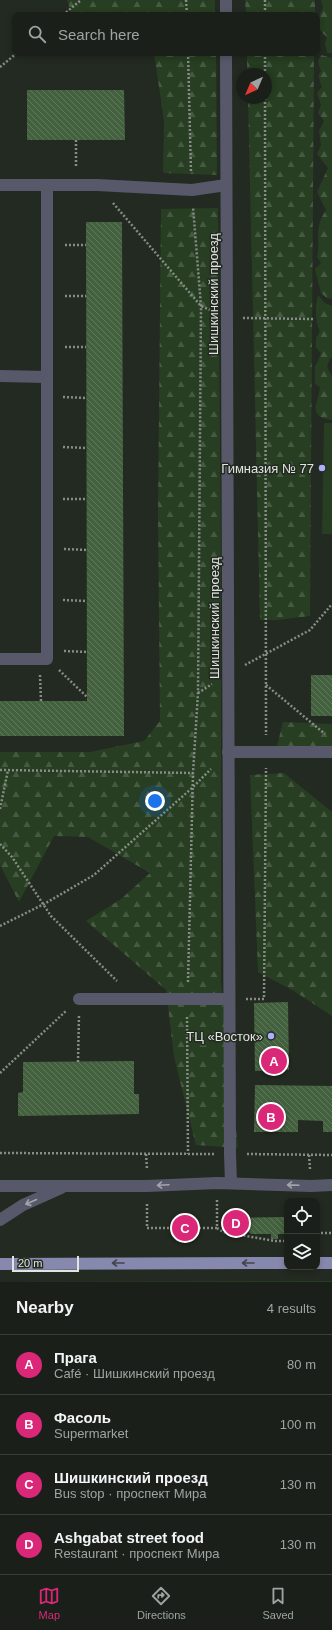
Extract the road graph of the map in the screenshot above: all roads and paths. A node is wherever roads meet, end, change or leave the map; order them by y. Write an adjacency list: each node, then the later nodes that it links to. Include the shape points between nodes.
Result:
1 (81, 0): 5 (path)
2 (186, 0): 6 (path)
3 (226, 0): 7 (street)
4 (265, 0): 8 (path)
5 (67, 12)
6 (187, 12)
7 (226, 12)
8 (265, 12)
9 (13, 56): 13 (path)
10 (188, 56): 22 (path)
11 (226, 56): 21 (street, Шишкинский проезд)
12 (265, 56): 14 (path)
13 (0, 67)
14 (265, 68)
15 (265, 104): 28 (path)
16 (76, 140): 17 (path)
17 (76, 184): 19 (street); 20 (street)
18 (0, 185): 19 (street)
19 (47, 185): 23 (street)
20 (97, 185): 22 (street); 27 (path)
21 (226, 185): 22 (street); 55 (street, Шишкинский проезд)
22 (192, 190): 27 (path)
23 (47, 245): 24 (path); 25 (street)
24 (86, 245)
25 (47, 296): 26 (path); 30 (street)
26 (86, 296)
27 (201, 306): 60 (path, via 198,693)
28 (266, 318): 29 (path); 48 (path)
29 (313, 319)
30 (47, 347): 31 (path); 33 (street)
31 (86, 347)
32 (0, 376): 33 (street)
33 (47, 376): 34 (street)
34 (47, 396): 35 (path); 36 (street)
35 (87, 398)
36 (47, 446): 37 (path); 38 (street)
37 (87, 448)
38 (47, 499): 39 (path); 40 (street)
39 (87, 499)
40 (47, 548): 41 (path); 42 (street)
41 (87, 550)
42 (47, 600): 43 (path); 49 (street)
43 (87, 601)
44 (332, 604): 45 (path)
45 (328, 608): 46 (path); 48 (path, via 310,630)
46 (332, 608)
47 (87, 652): 49 (path)
48 (266, 654): 51 (path)
49 (44, 656): 50 (street); 52 (path); 53 (path)
50 (0, 659)
51 (266, 685): 54 (path); 56 (path)
52 (87, 697)
53 (41, 701)
54 (326, 734)
55 (228, 752): 56 (street); 69 (street, Шишкинский проезд)
56 (266, 752): 57 (street); 70 (path, via 264,999)
57 (332, 752)
58 (0, 770): 59 (path)
59 (8, 770): 60 (path); 62 (path)
60 (192, 773): 61 (path)
61 (192, 788): 64 (path, via 94,875); 68 (path)
62 (0, 809)
63 (0, 844): 64 (path)
64 (44, 904): 65 (path); 67 (path, via 51,916 106,972)
65 (0, 926)
66 (79, 999): 67 (street); 71 (path); 72 (path)
67 (137, 999): 68 (street)
68 (187, 999): 69 (street); 75 (path)
69 (229, 999): 76 (street, Шишкинский проезд)
70 (243, 999)
71 (78, 1062)
72 (0, 1073)
73 (0, 1153): 74 (path)
74 (146, 1154): 75 (path); 81 (path)
75 (188, 1154): 76 (path)
76 (230, 1154): 77 (path); 78 (street, Шишкинский проезд)
77 (332, 1155)
78 (231, 1183): 79 (street, one-way to 78); 81 (street, one-way to 81)
79 (332, 1185)
80 (0, 1186): 82 (street)
81 (147, 1186): 82 (street); 85 (path, via 147,1228)
82 (64, 1187): 83 (street, one-way to 83, via 23,1205)
83 (0, 1220)
84 (218, 1221): 85 (path)
85 (217, 1228): 88 (path, via 223,1232)
86 (320, 1233): 87 (path)
87 (332, 1233)
88 (284, 1241)
89 (284, 1263): 92 (main road, one-way to 92)
90 (320, 1263): 91 (main road)
91 (332, 1263)
92 (0, 1264)

